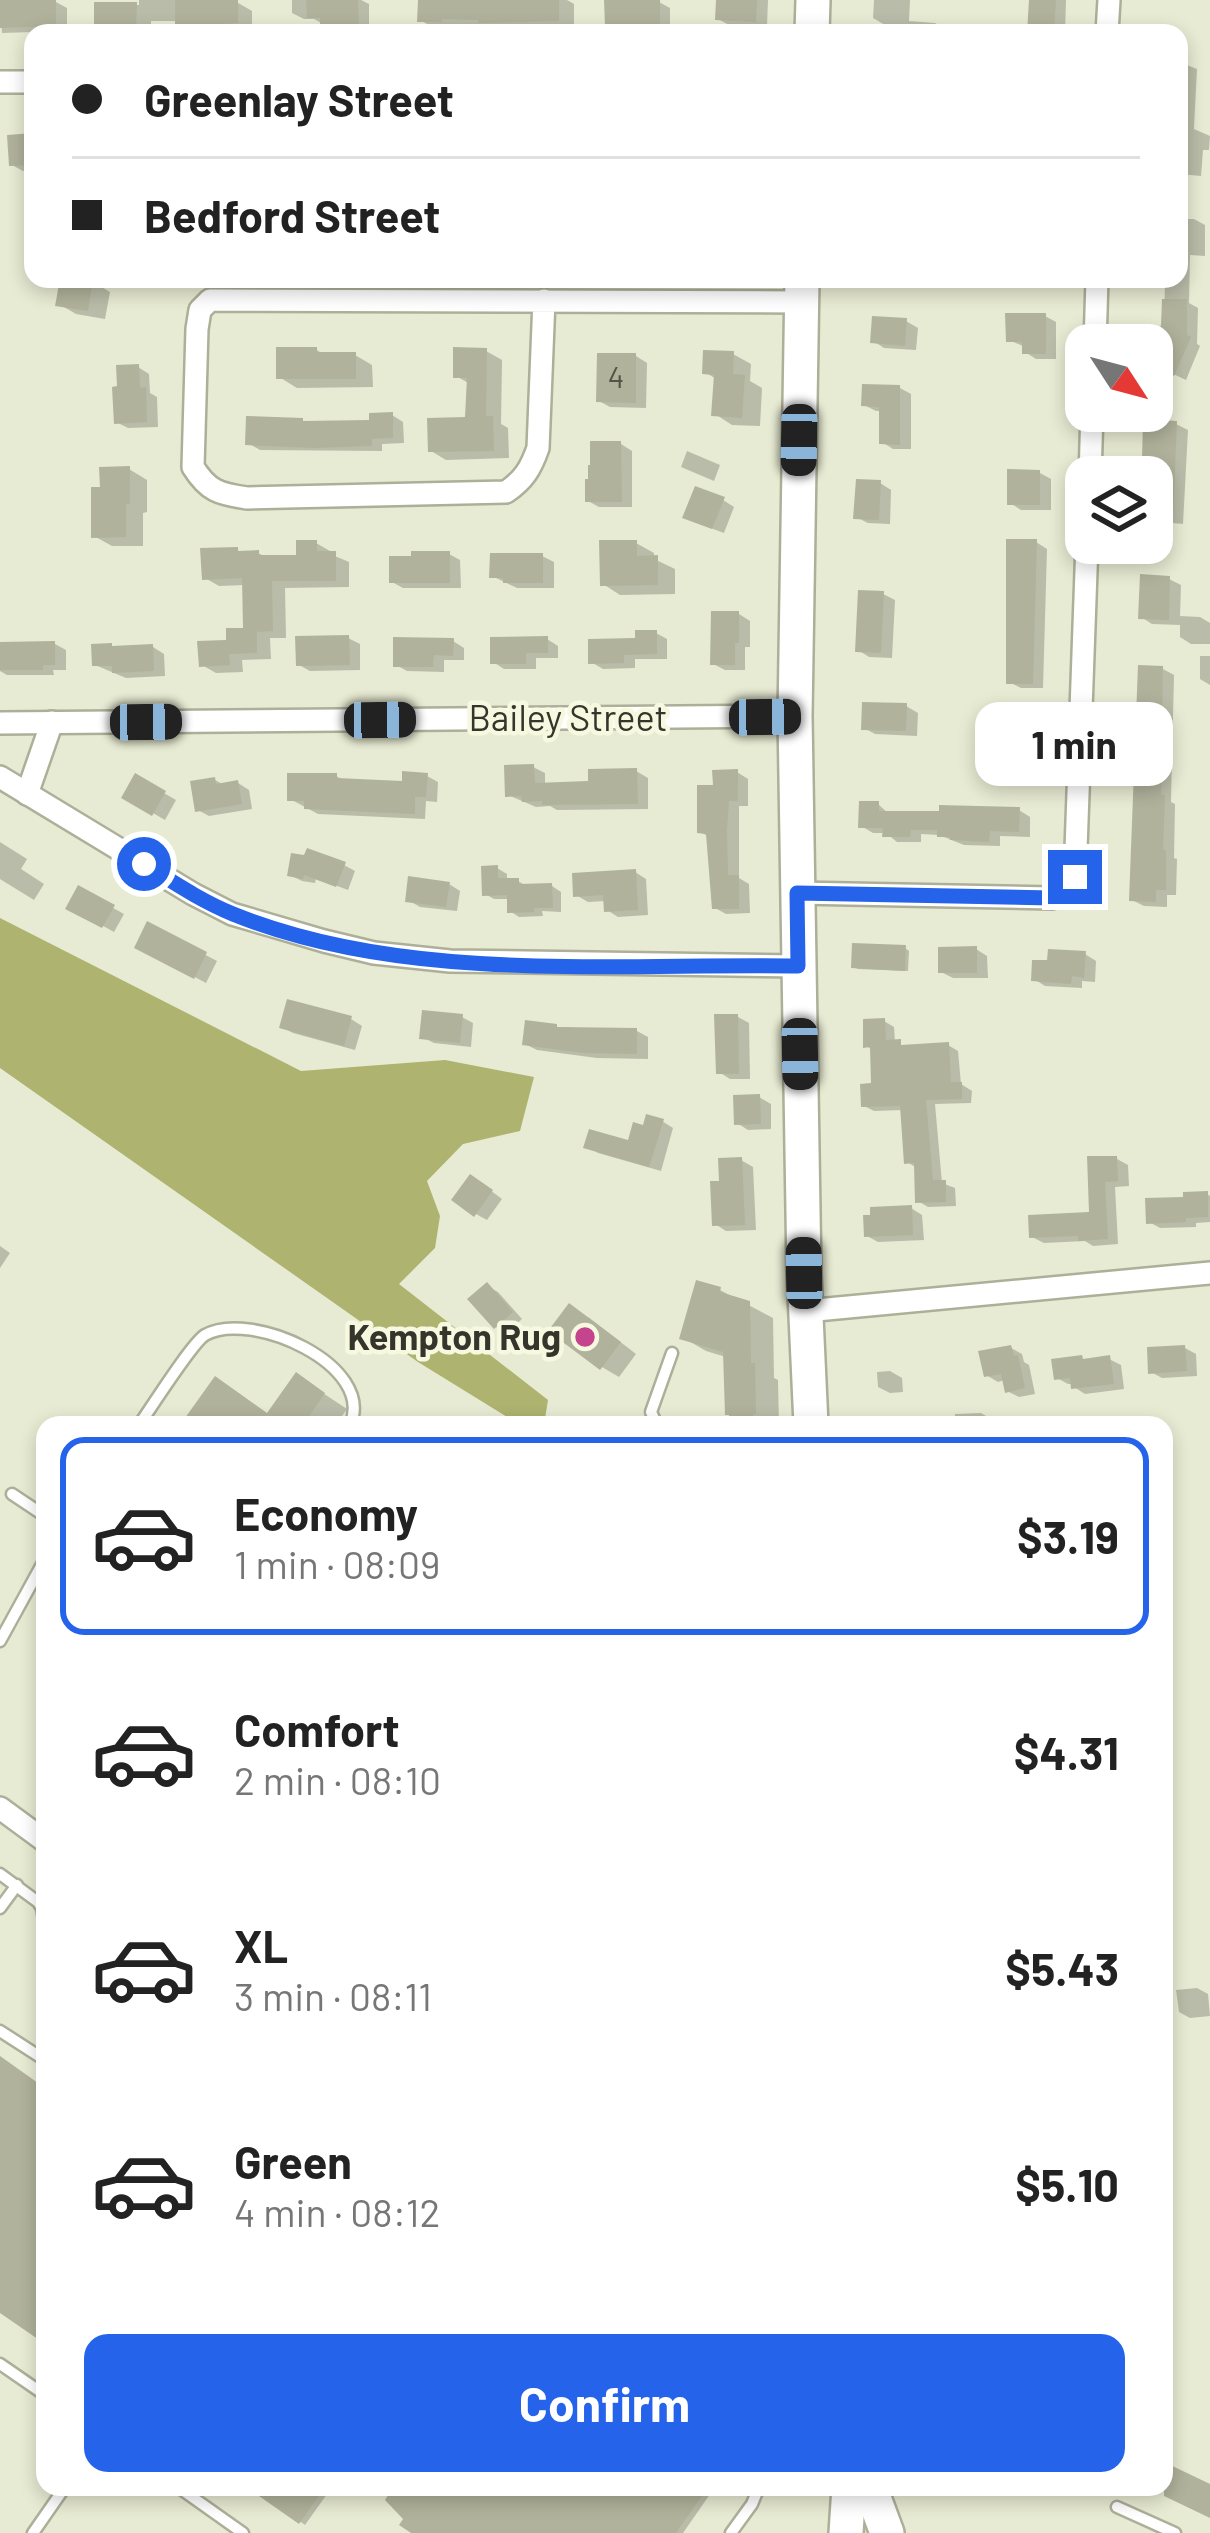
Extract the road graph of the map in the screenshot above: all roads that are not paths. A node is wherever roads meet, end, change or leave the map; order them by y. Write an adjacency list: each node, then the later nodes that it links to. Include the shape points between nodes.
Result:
1 (1097, 288): 4 (street)
2 (802, 291): 3 (street); 6 (main road)
3 (544, 300): 3 (street, via 210,300 197,329 193,467 204,485 247,498 506,492 522,481 538,448)
4 (1096, 324)
5 (1087, 564): 11 (street, via 1075,877 1052,898)
6 (795, 716): 7 (street, Bailey Street); 11 (main road)
7 (52, 722): 8 (street, Bailey Street); 10 (street)
8 (0, 723)
9 (0, 777): 10 (street)
10 (27, 794): 12 (street, via 232,914 374,953 526,964)
11 (797, 893): 12 (main road)
12 (798, 966): 14 (main road)
13 (1210, 1273): 14 (street)
14 (806, 1311): 19 (main road)
15 (673, 1353): 18 (lane)
16 (145, 1416): 17 (lane, via 201,1337 237,1329 278,1336 331,1366 349,1386)
17 (354, 1416)
18 (653, 1416)
19 (811, 1416)
20 (12, 1494): 21 (lane)
21 (36, 1510)
22 (36, 1579): 23 (lane)
23 (0, 1641)
24 (0, 1808): 25 (street)
25 (36, 1834)
26 (0, 1874): 27 (lane)
27 (16, 1885): 28 (lane); 29 (lane)
28 (36, 1900)
29 (0, 1908)
30 (0, 2031): 31 (lane)
31 (36, 2054)
32 (0, 2364): 33 (lane)
33 (36, 2389)
34 (59, 2496): 40 (lane)
35 (191, 2496): 41 (lane)
36 (755, 2496): 42 (lane)
37 (848, 2496): 43 (main road)
38 (873, 2496): 44 (main road)
39 (1117, 2507): 45 (lane)
40 (33, 2533)
41 (243, 2533)
42 (731, 2533)
43 (846, 2533)
44 (887, 2533)
45 (1175, 2533)

